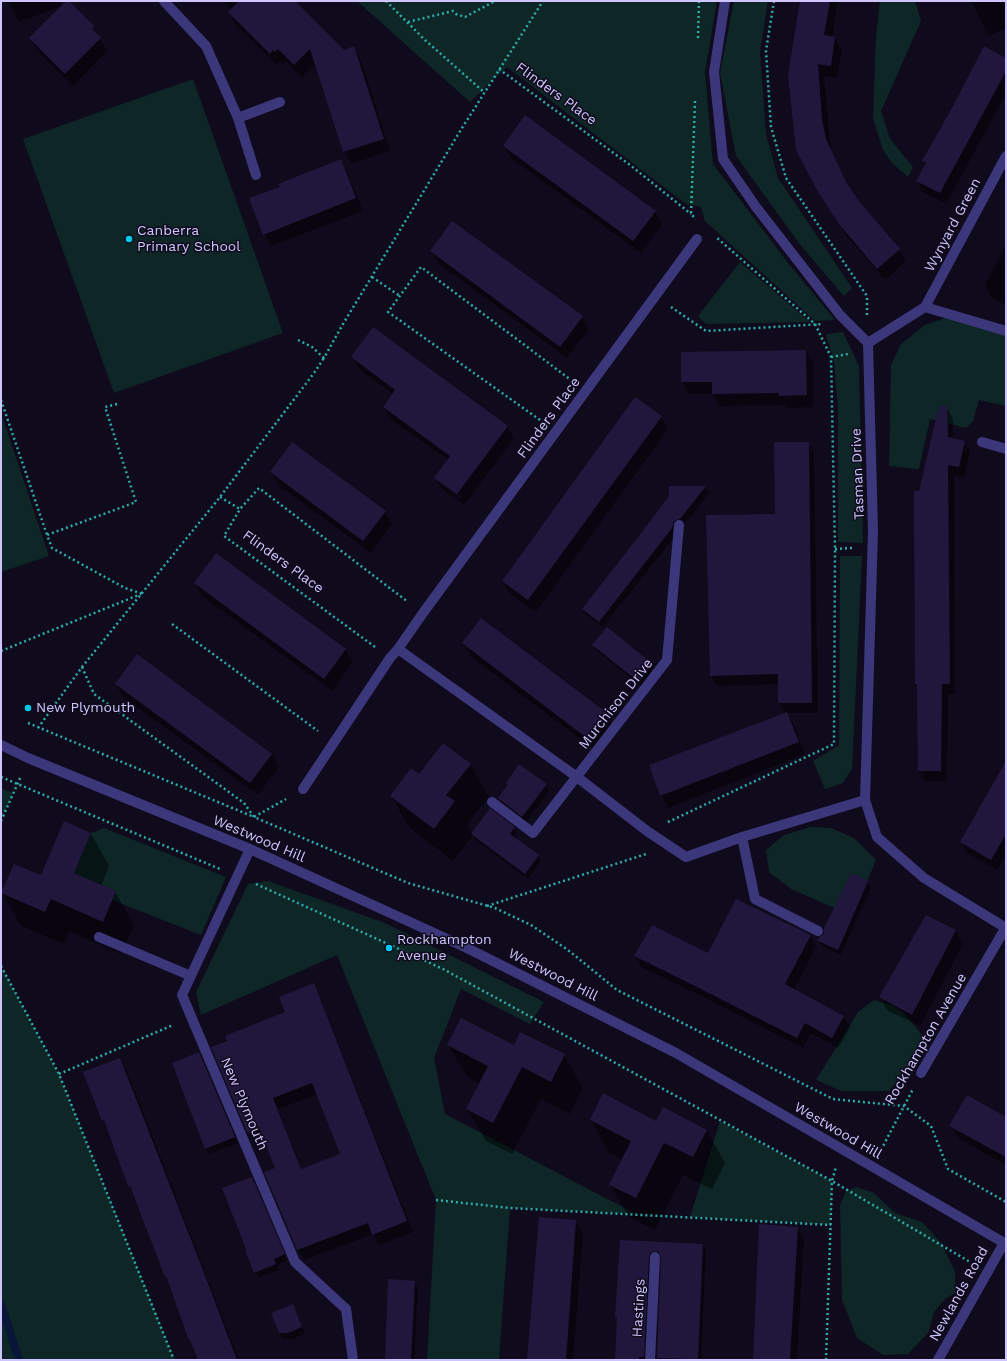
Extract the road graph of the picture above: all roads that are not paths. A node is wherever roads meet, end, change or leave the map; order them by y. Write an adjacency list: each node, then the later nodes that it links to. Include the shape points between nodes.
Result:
1 (164, 1): 4 (street, via 206,46)
2 (725, 1): 10 (street, via 714,72 723,159 756,207 840,315)
3 (280, 102): 4 (street)
4 (238, 118): 6 (street)
5 (1006, 156): 8 (street, Wynyard Green)
6 (256, 175)
7 (697, 240): 14 (street, Flinders Place)
8 (925, 308): 9 (street); 10 (street)
9 (1006, 331)
10 (868, 343): 18 (street, Tasman Drive, via 873,531)
11 (982, 442): 12 (street)
12 (1006, 449)
13 (679, 524): 16 (street, Murchison Drive, via 667,660)
14 (398, 649): 16 (street); 17 (street, Flinders Place)
15 (1, 745): 21 (street, Westwood Hill)
16 (577, 777): 19 (street, Murchison Drive, via 533,833); 20 (street, via 647,831 686,857)
17 (303, 789)
18 (865, 800): 20 (street); 22 (street, Tasman Drive, via 877,837 924,878)
19 (492, 802)
20 (742, 837): 23 (street, via 756,899)
21 (250, 849): 25 (street, New Plymouth); 27 (street, Westwood Hill, via 468,948 669,1049)
22 (1006, 928): 26 (street, Rockhampton Avenue)
23 (818, 931)
24 (99, 938): 25 (street)
25 (191, 976): 29 (street, New Plymouth, via 182,995 295,1262 346,1309)
26 (921, 1073)
27 (1005, 1243): 31 (street, Newlands Road, via 986,1272)
28 (655, 1256): 30 (street, Hastings)
29 (353, 1360)
30 (650, 1360)
31 (938, 1360)

